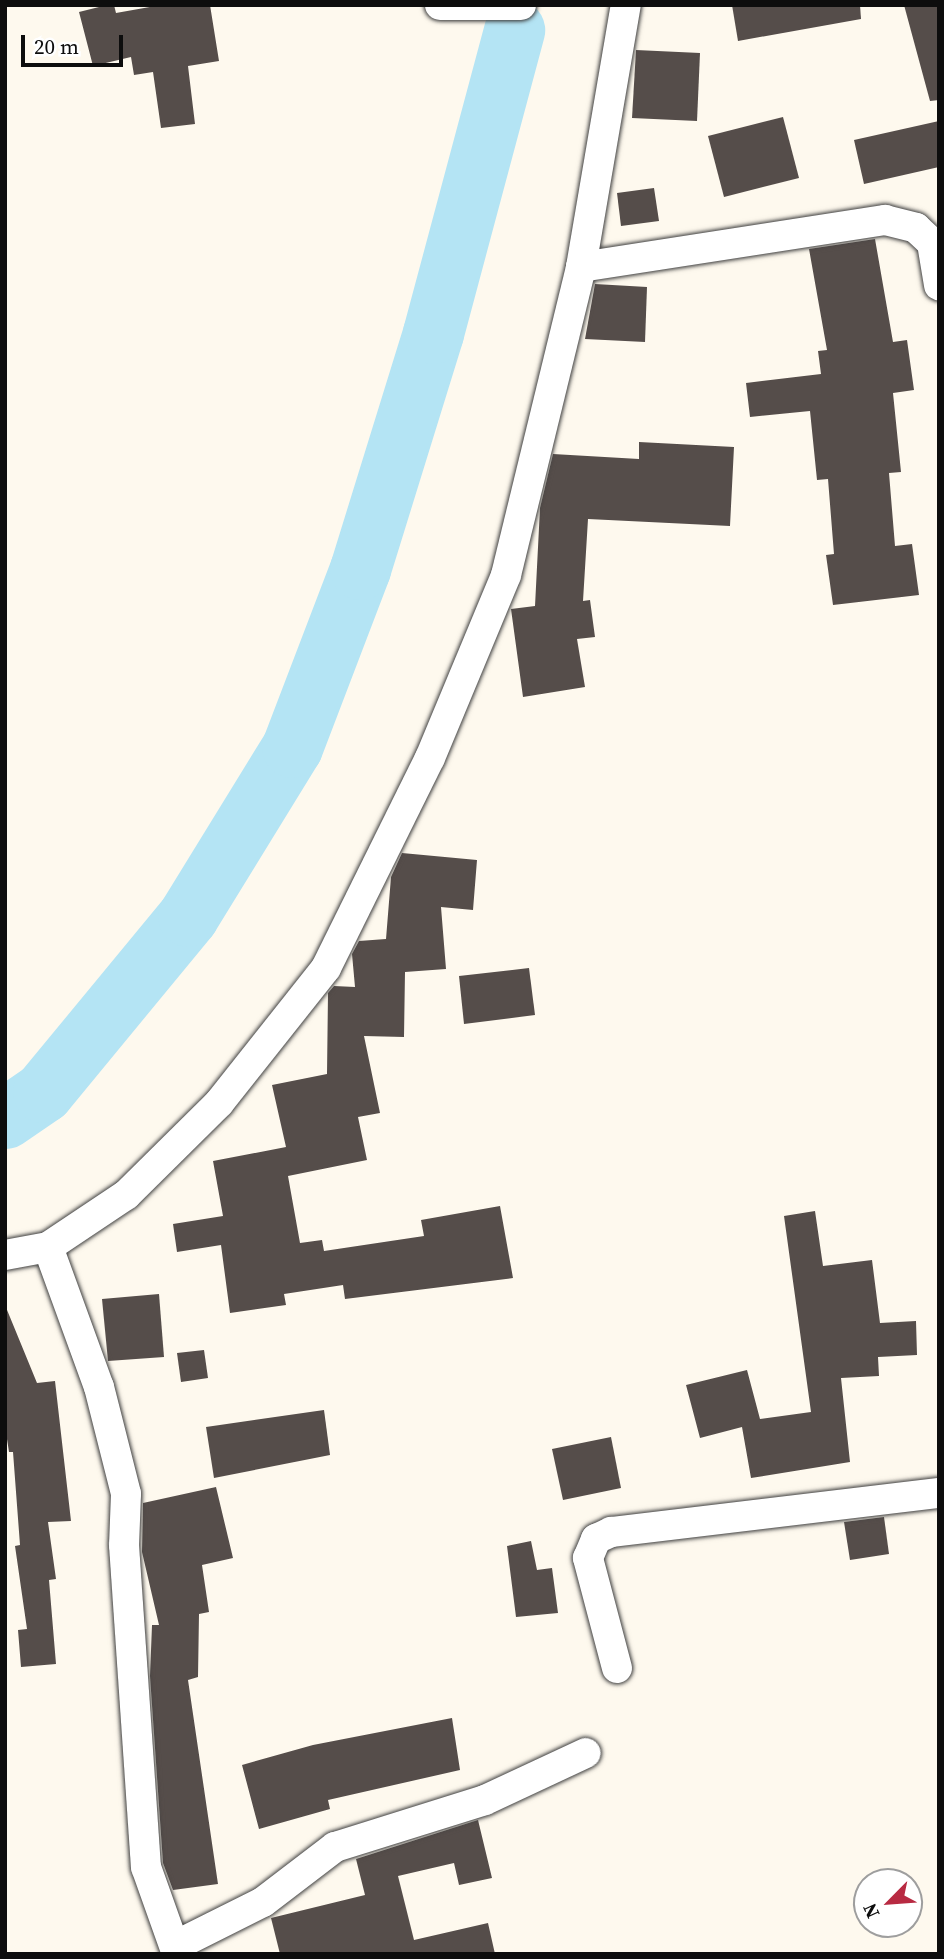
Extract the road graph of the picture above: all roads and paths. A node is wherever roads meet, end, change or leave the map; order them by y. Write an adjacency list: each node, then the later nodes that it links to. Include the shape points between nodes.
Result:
1 (440, 5): 2 (street)
2 (521, 5)
3 (626, 5): 4 (street)
4 (580, 267): 5 (street, via 885,220 916,228 932,243); 6 (street, via 506,575 430,758 326,968 219,1103 127,1195)
5 (939, 285)
6 (48, 1247): 7 (street); 11 (street, via 99,1387 126,1494 124,1545 146,1867)
7 (5, 1255)
8 (939, 1493): 9 (street, via 624,1530 596,1539 588,1558)
9 (617, 1668)
10 (586, 1753): 11 (street, via 485,1800 335,1847 263,1902)
11 (176, 1950)

